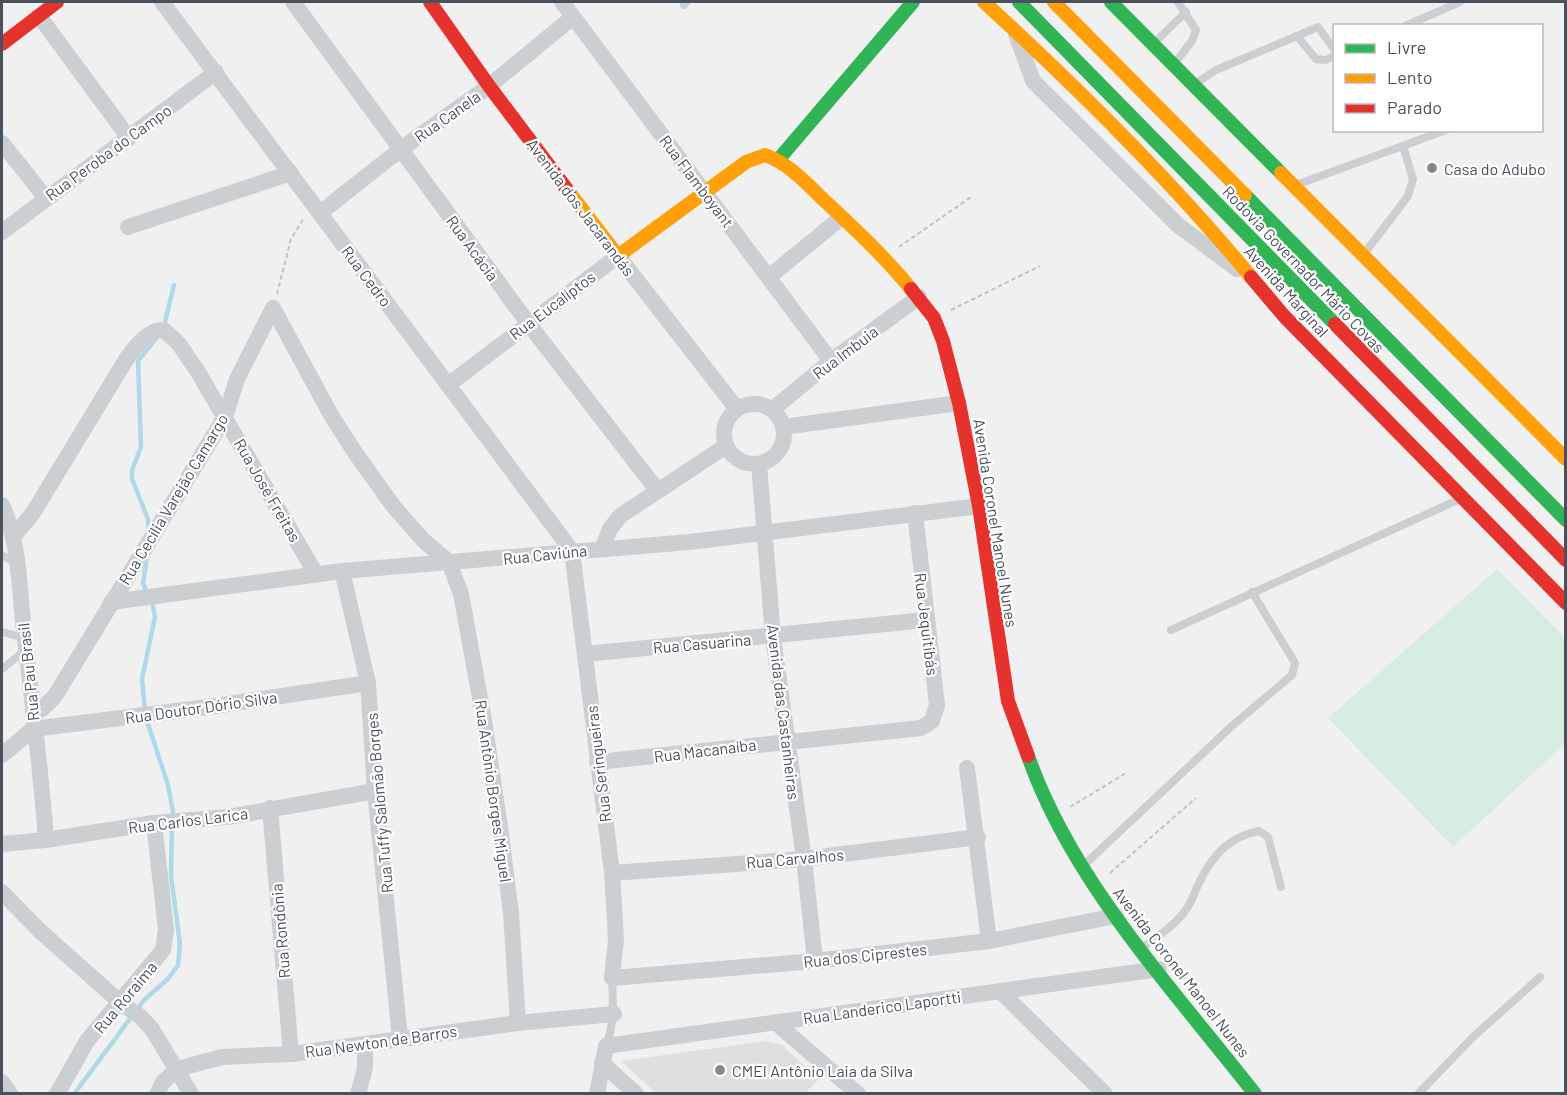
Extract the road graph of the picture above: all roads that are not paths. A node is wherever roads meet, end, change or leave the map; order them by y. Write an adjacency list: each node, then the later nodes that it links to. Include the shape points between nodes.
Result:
1 (57, 2): 14 (street)
2 (162, 2): 24 (street, Rua Cedro)
3 (293, 2): 31 (street, Rua Acácia)
4 (430, 2): 26 (street, Avenida dos Jacarandás)
5 (562, 2): 15 (street, Rua Flamboyant)
6 (913, 2): 32 (street)
7 (984, 2): 17 (street, Avenida Marginal)
8 (1019, 2): 68 (street, Rodovia Governador Mário Covas)
9 (1054, 2): 62 (street, Rodovia Governador Mário Covas)
10 (1111, 2): 20 (street)
11 (1178, 2): 13 (lane)
12 (1460, 2): 16 (lane)
13 (1186, 12): 20 (lane); 23 (lane, via 1196,30)
14 (39, 16): 19 (street); 28 (street)
15 (573, 16): 26 (street, Rua Canela); 35 (street, Rua Flamboyant)
16 (1410, 24)
17 (1015, 30): 44 (street, Avenida Marginal, via 1214,232); 44 (street, via 1033,81 1179,226)
18 (1297, 36): 21 (lane, via 1318,27); 22 (lane, via 1316,59); 25 (lane, via 1216,70)
19 (2, 44)
20 (1154, 44): 23 (street)
21 (1333, 46)
22 (1333, 57)
23 (1174, 64): 25 (street)
24 (216, 72): 28 (street, Rua Peroba do Campo); 33 (street, Rua Cedro)
25 (1194, 84): 34 (street)
26 (489, 86): 31 (street, Rua Canela); 42 (street, Avenida dos Jacarandás)
27 (1441, 132): 30 (lane)
28 (129, 138): 36 (street, Rua Peroba do Campo)
29 (2, 143): 36 (street)
30 (1403, 146): 34 (lane); 41 (lane, via 1413,179 1408,196)
31 (401, 149): 37 (street, Rua Canela); 46 (street, Rua Acácia)
32 (778, 160): 35 (street, Rua Eucalíptos, via 765,155 755,157); 38 (street, Avenida Coronel Manoel Nunes)
33 (291, 173): 37 (street, Rua Cedro); 39 (street)
34 (1295, 185): 41 (street)
35 (704, 191): 42 (street, Rua Eucalíptos); 43 (street, Rua Flamboyant)
36 (45, 197): 40 (street, Rua Peroba do Campo)
37 (317, 208): 48 (street, Rua Cedro)
38 (841, 218): 43 (street); 45 (street, Avenida Coronel Manoel Nunes, via 885,256)
39 (128, 227)
40 (2, 232)
41 (1364, 254): 55 (street)
42 (618, 256): 46 (street, Rua Eucalíptos); 50 (street, Avenida dos Jacarandás)
43 (770, 276): 47 (street, Rua Flamboyant)
44 (1256, 283): 58 (street, Avenida Marginal)
45 (920, 297): 47 (street, Rua Imbuia); 49 (street, Avenida Coronel Manoel Nunes, via 943,340)
46 (528, 323): 48 (street, Rua Eucalíptos); 57 (street, Rua Acácia)
47 (831, 361): 51 (street, Rua Imbuia)
48 (448, 385): 66 (street, Rua Cedro)
49 (959, 403): 53 (street); 60 (street, Avenida Coronel Manoel Nunes)
50 (737, 409): 51 (street, via 755,404); 54 (street, via 725,426)
51 (772, 410): 53 (street)
52 (225, 417): 64 (street, Rua José Freitas, via 179,344 164,330 157,329 127,357 33,513); 69 (street, Rua Cecília Varejão Camargo, via 237,379 273,308 356,454 394,507); 72 (street, Rua José Freitas); 74 (street, Rua Cecília Varejão Camargo)
53 (783, 427): 56 (street, via 781,446)
54 (726, 446): 56 (street, via 739,460); 57 (street)
55 (1566, 459)
56 (759, 464): 63 (street, Avenida das Castanheiras)
57 (657, 490): 65 (street, via 620,516 609,529)
58 (1461, 498): 73 (lane); 75 (street, Avenida Marginal)
59 (2, 505): 64 (street, Rua Pau Brasil)
60 (979, 506): 61 (street, Rua Caviúna); 97 (street, Avenida Coronel Manoel Nunes, via 1008,700 1053,817)
61 (915, 513): 63 (street, Rua Caviúna); 76 (street, Rua Jequitibás)
62 (1566, 520)
63 (764, 532): 65 (street, Rua Caviúna); 79 (street, Avenida das Castanheiras)
64 (13, 537): 70 (street, Rua Pau Brasil)
65 (603, 548): 66 (street, Rua Caviúna)
66 (572, 551): 69 (street, Rua Caviúna); 81 (street, Rua Seringueiras)
67 (2, 555): 70 (lane)
68 (1566, 560)
69 (449, 562): 71 (street, Rua Caviúna); 112 (street, Rua Antônio Borges Miguel, via 468,623 484,720 511,913)
70 (16, 563): 80 (street, Rua Pau Brasil)
71 (342, 571): 72 (street, Rua Caviúna); 83 (street, Rua Tuffy Salomão Borges)
72 (316, 574): 74 (street, Rua Caviúna)
73 (1252, 592): 77 (lane); 97 (lane, via 1295,663 1292,675)
74 (111, 602): 84 (street, Rua Cecília Varejão Camargo, via 55,696)
75 (1566, 603)
76 (926, 620): 79 (street, Rua Casuarina); 85 (street, Rua Jequitibás, via 937,705 932,721)
77 (1171, 630)
78 (2, 632): 80 (lane)
79 (773, 637): 81 (street, Rua Casuarina); 86 (street, Avenida das Castanheiras)
80 (26, 644): 82 (lane); 84 (street, Rua Pau Brasil)
81 (586, 654): 88 (street, Rua Seringueiras)
82 (2, 669)
83 (368, 683): 84 (street, Rua Doutor Dório Silva, via 208,707); 90 (street, Rua Tuffy Salomão Borges)
84 (33, 721): 87 (street, Rua Cecília Varejão Camargo); 94 (street, Rua Pau Brasil)
85 (921, 728): 86 (street, Rua Macanaíba)
86 (787, 740): 88 (street, Rua Macanaíba); 96 (street, Avenida das Castanheiras)
87 (2, 754)
88 (597, 762): 98 (street, Rua Seringueiras)
89 (967, 768): 93 (street)
90 (375, 791): 91 (street, Rua Carlos Larica); 113 (street, Rua Tuffy Salomão Borges)
91 (270, 808): 92 (street, Rua Carlos Larica, via 228,817); 115 (street, Rua Rondônia)
92 (154, 823): 94 (street, Rua Carlos Larica); 109 (street, Rua Roraima, via 166,940)
93 (978, 837): 96 (street, Rua Carvalhos); 102 (street)
94 (46, 840): 95 (street, Rua Carlos Larica)
95 (2, 844)
96 (804, 859): 98 (street, Rua Carvalhos); 104 (street, Avenida das Castanheiras)
97 (1083, 866): 101 (street, Avenida Coronel Manoel Nunes)
98 (612, 873): 107 (street, Rua Seringueiras, via 616,939)
99 (1281, 887): 103 (lane, via 1268,837 1258,831 1242,834 1207,866 1189,907 1178,920)
100 (2, 892): 109 (street, via 40,931)
101 (1116, 916): 102 (street, Rua dos Ciprestes); 103 (street, Avenida Coronel Manoel Nunes)
102 (989, 941): 104 (street, Rua dos Ciprestes)
103 (1142, 949): 105 (street, Avenida Coronel Manoel Nunes)
104 (815, 961): 107 (street, Rua dos Ciprestes)
105 (1159, 969): 108 (street, Rua Landerico Laportti); 119 (street, Avenida Coronel Manoel Nunes)
106 (1540, 976): 129 (lane)
107 (612, 978): 110 (lane)
108 (1000, 991): 111 (street, Rua Landerico Laportti); 128 (street)
109 (131, 1009): 117 (street, via 152,1029); 121 (street, Rua Roraima, via 87,1041)
110 (614, 1014): 112 (street, Rua Newton de Barros); 116 (lane)
111 (775, 1022): 116 (street, Rua Landerico Laportti); 127 (street)
112 (518, 1023): 113 (street, Rua Newton de Barros)
113 (400, 1038): 114 (street, Rua Newton de Barros)
114 (365, 1046): 115 (street, Rua Newton de Barros); 124 (street, via 365,1068)
115 (291, 1054): 117 (street, Rua Newton de Barros, via 222,1057)
116 (604, 1054): 125 (street); 126 (street)
117 (177, 1069): 120 (street); 123 (street)
118 (2, 1082): 122 (street)
119 (1248, 1090)
120 (158, 1091)
121 (58, 1093)
122 (10, 1094)
123 (191, 1094)
124 (358, 1094)
125 (597, 1094)
126 (636, 1094)
127 (858, 1094)
128 (1105, 1094)
129 (1418, 1094)

